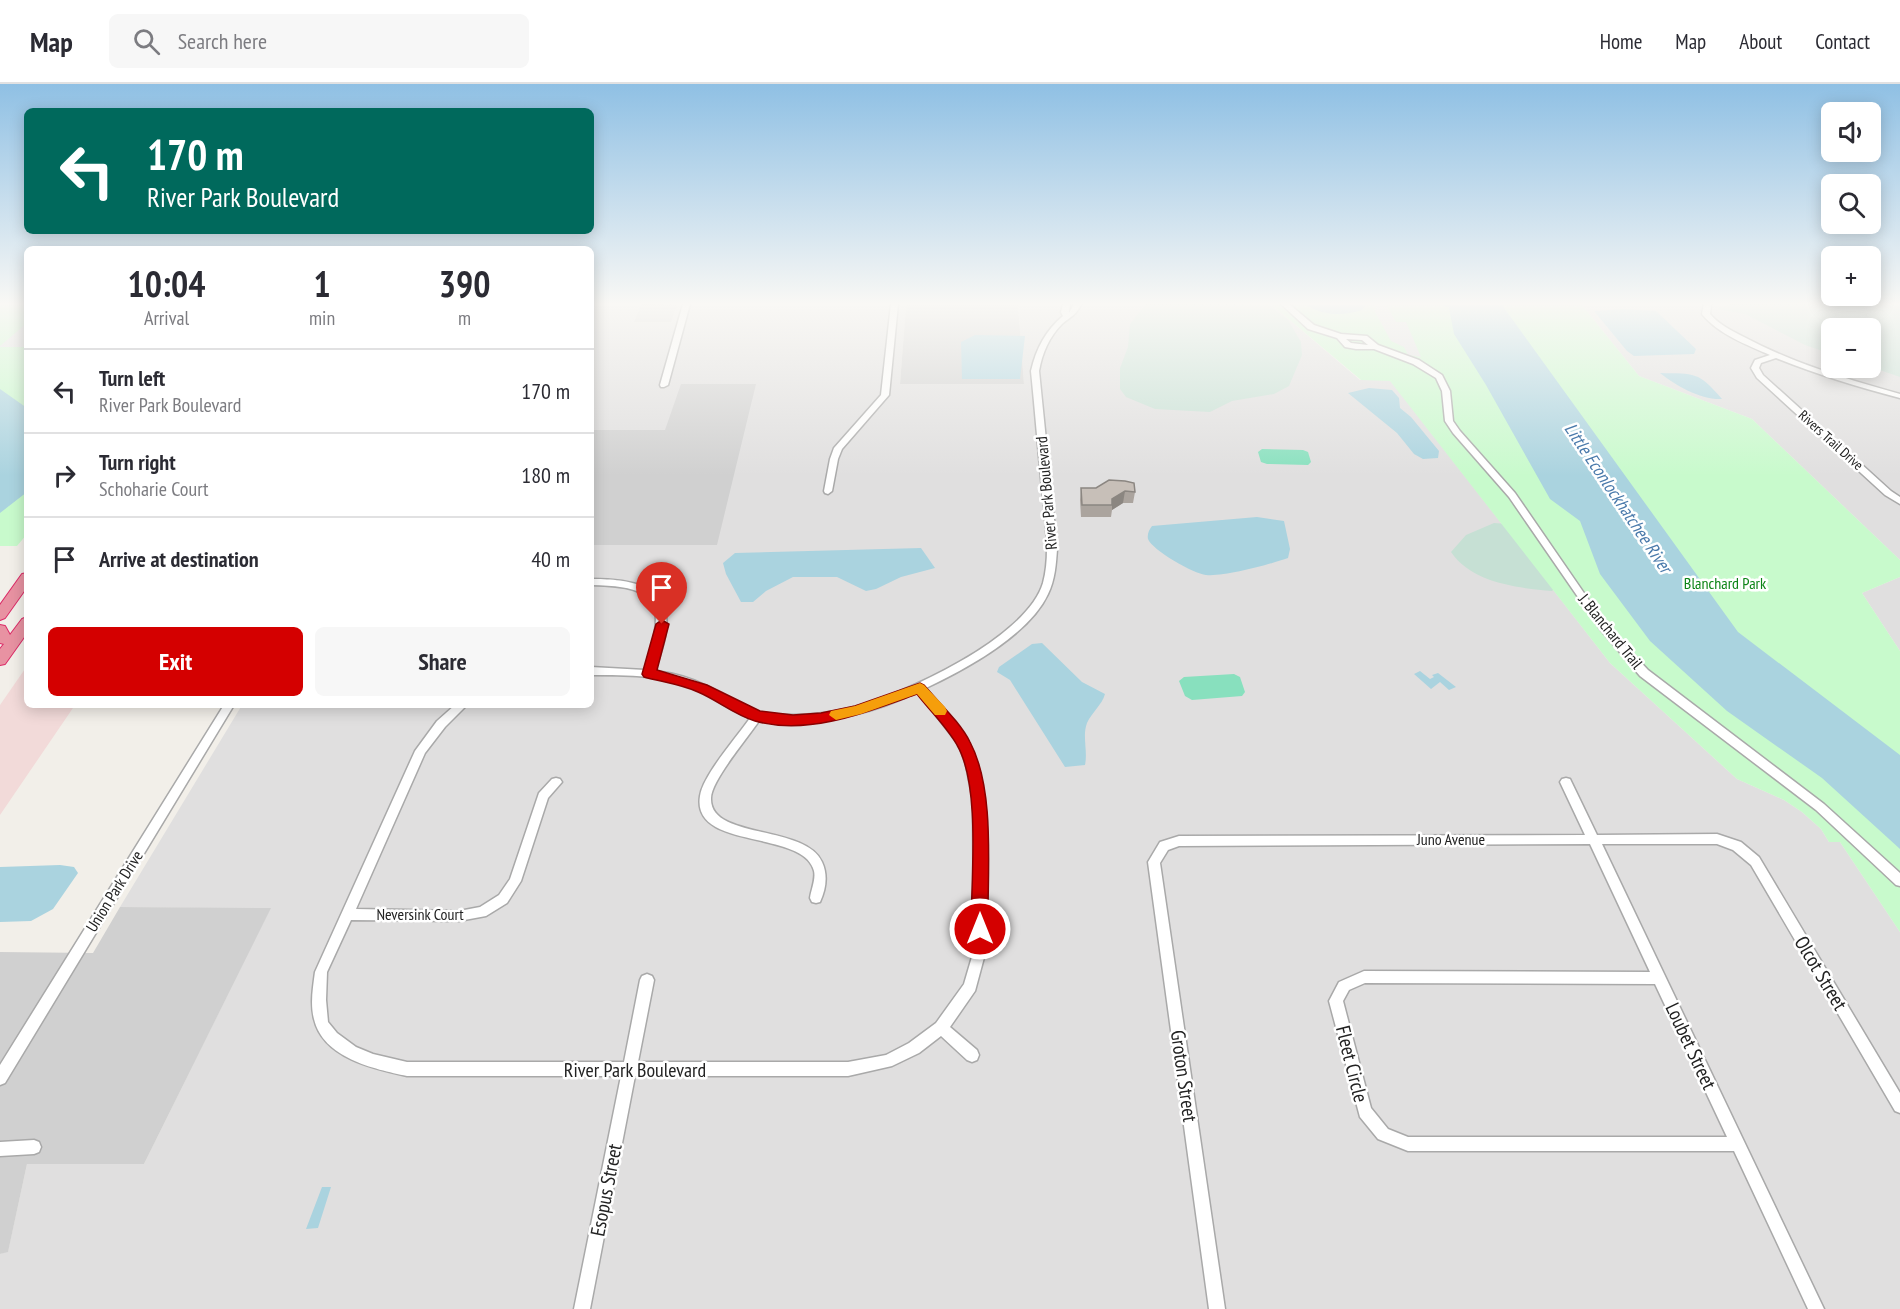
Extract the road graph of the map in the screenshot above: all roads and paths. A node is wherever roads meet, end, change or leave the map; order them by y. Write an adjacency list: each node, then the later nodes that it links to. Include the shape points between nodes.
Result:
1 (671, 361): 7 (street)
2 (889, 361): 9 (street, via 885,395 838,448)
3 (1038, 361): 20 (street, River Park Boulevard, via 1035,371 1051,573 1043,595 1029,615 1006,636)
4 (1414, 361): 29 (street, J. Blanchard Trail, via 1439,377 1446,391 1449,421 1457,433 1512,495 1603,627 1644,673 1820,807)
5 (1760, 361): 10 (street, Rivers Trail Drive, via 1755,368 1760,376)
6 (1788, 361): 8 (street)
7 (664, 385)
8 (1900, 396)
9 (828, 491)
10 (1900, 501)
11 (24, 581): 13 (highway)
12 (594, 582): 19 (street, via 628,584 655,597 662,624)
13 (0, 615)
14 (24, 626): 16 (highway)
15 (0, 630): 16 (highway, via 2,638)
16 (13, 642): 17 (highway)
17 (0, 660)
18 (594, 671): 19 (street, River Park Boulevard)
19 (649, 674): 23 (street, River Park Boulevard, via 702,688)
20 (920, 688): 23 (street, River Park Boulevard, via 856,711 821,718); 34 (street, River Park Boulevard, via 964,743 979,801 980,950 970,987)
21 (227, 708): 37 (street, Union Park Drive)
22 (458, 708): 31 (street, River Park Boulevard, via 441,723 420,751)
23 (757, 716): 30 (street, via 710,784 705,799 711,816 725,827 797,845 814,855 820,870)
24 (556, 782): 31 (street, Neversink Court, via 543,796 515,881 503,899 482,912 459,916)
25 (1566, 782): 26 (street, Loubet Street)
26 (1592, 838): 27 (street, Juno Avenue, via 1179,841); 28 (street, Juno Avenue, via 1718,839); 32 (street, Loubet Street)
27 (1164, 846): 43 (street, Groton Street, via 1154,862)
28 (1737, 846): 38 (street, Olcot Street, via 1755,861)
29 (1900, 881)
30 (816, 898)
31 (347, 914): 36 (street, River Park Boulevard, via 321,972 323,1027 346,1048 371,1062 407,1069)
32 (1659, 978): 39 (street, Loubet Street); 39 (street, Fleet Circle, via 1364,976 1344,986 1336,1001 1365,1112 1383,1134 1408,1144)
33 (647, 980): 36 (street, Esopus Street)
34 (941, 1028): 35 (street); 36 (street, River Park Boulevard, via 887,1061 848,1069)
35 (972, 1055)
36 (630, 1070): 42 (street, Esopus Street)
37 (0, 1078)
38 (1900, 1106)
39 (1738, 1144): 44 (street, Loubet Street)
40 (34, 1147): 41 (street)
41 (0, 1149)
42 (582, 1309)
43 (1217, 1309)
44 (1816, 1309)

